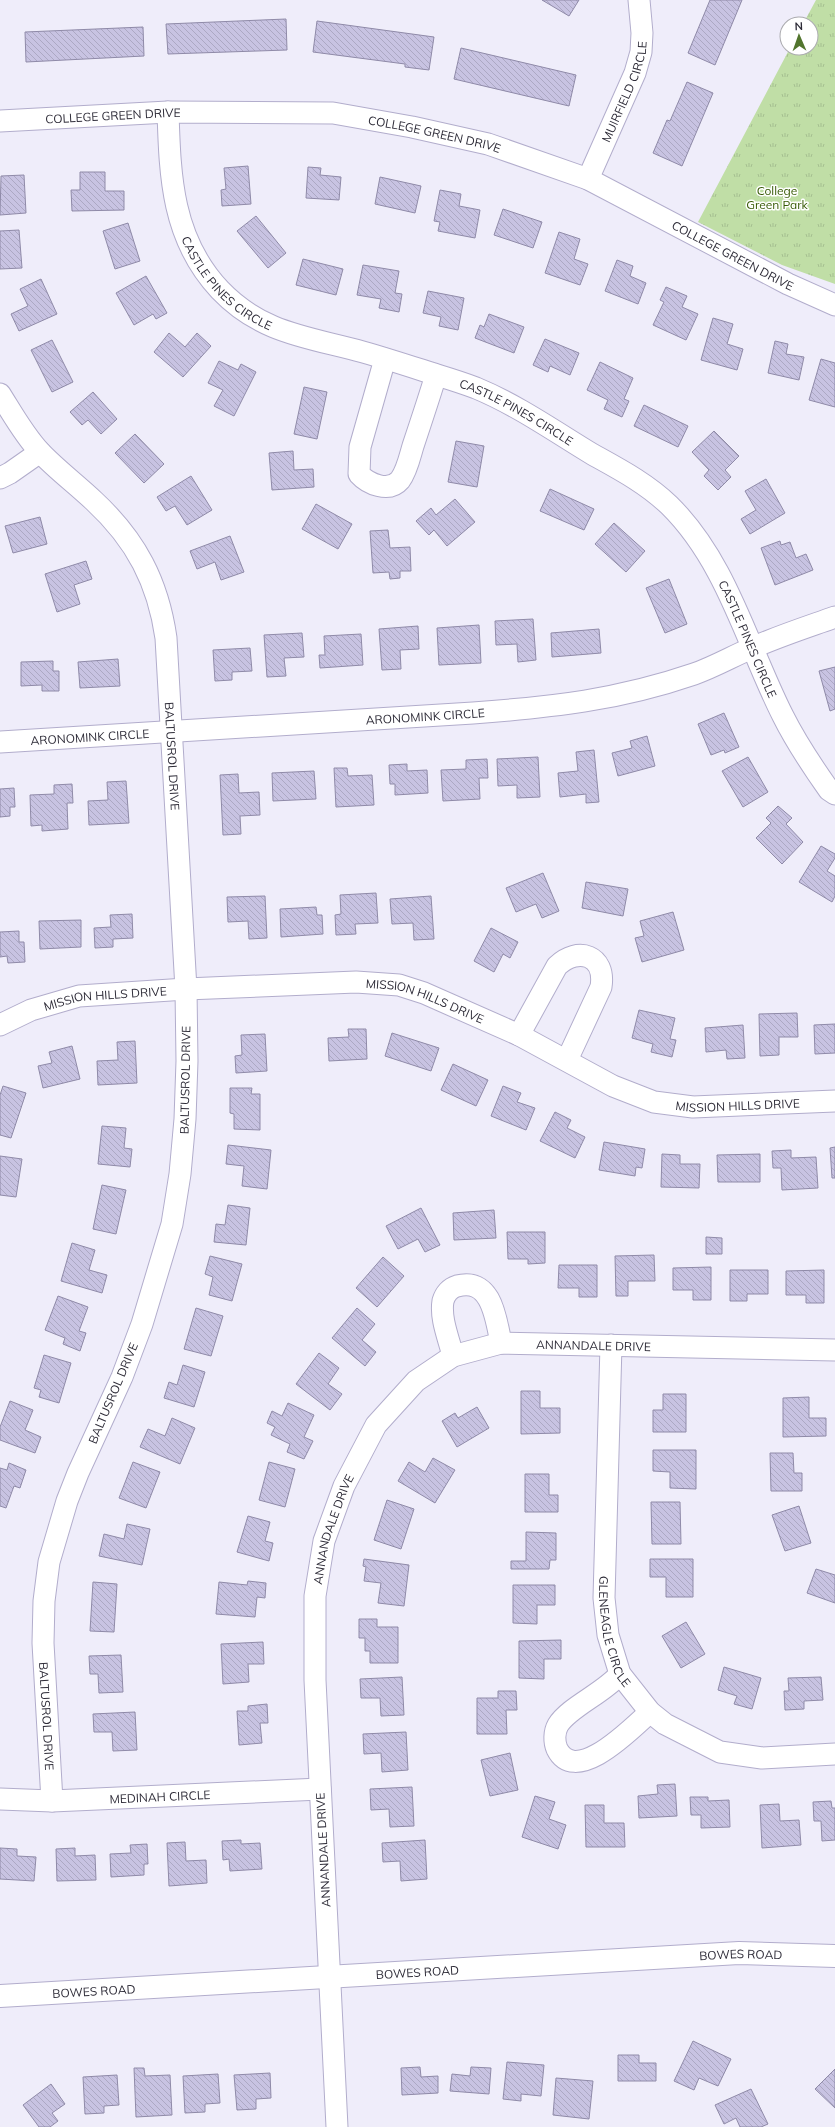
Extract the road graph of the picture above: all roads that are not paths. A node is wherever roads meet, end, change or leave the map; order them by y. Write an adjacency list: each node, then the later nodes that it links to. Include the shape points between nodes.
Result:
1 (639, 0): 4 (street, MUIRFIELD CIRCLE, via 641,52 635,73)
2 (168, 112): 3 (street, COLLEGE GREEN DRIVE); 4 (street, COLLEGE GREEN DRIVE, via 333,113 488,144); 6 (street, CASTLE PINES CIRCLE, via 172,188 178,215 196,258 220,291 267,324 289,334)
3 (0, 121)
4 (588, 179): 5 (street, COLLEGE GREEN DRIVE, via 788,284)
5 (835, 305)
6 (385, 359): 7 (street, CASTLE PINES CIRCLE); 7 (street, via 360,447 359,474 366,482 382,486 392,485 400,480)
7 (436, 375): 12 (street, CASTLE PINES CIRCLE, via 476,388 516,409 647,486 669,505 693,532 721,578)
8 (3, 406): 9 (street, BALTUSROL DRIVE)
9 (40, 452): 10 (street); 13 (street, BALTUSROL DRIVE, via 120,528 138,554 151,580 162,612 166,638)
10 (0, 478)
11 (835, 617): 12 (street, ARONOMINK CIRCLE)
12 (753, 648): 13 (street, ARONOMINK CIRCLE, via 696,673 624,694 552,707); 15 (street, CASTLE PINES CIRCLE, via 782,715 803,754 829,790)
13 (171, 731): 14 (street, ARONOMINK CIRCLE); 16 (street, BALTUSROL DRIVE)
14 (0, 742)
15 (835, 794)
16 (186, 989): 17 (street, MISSION HILLS DRIVE, via 79,996 31,1010); 18 (street, MISSION HILLS DRIVE, via 356,982 399,985 424,992); 30 (street, BALTUSROL DRIVE, via 185,1119 172,1224 142,1324 122,1377 67,1501 49,1562 44,1601 43,1643)
17 (0, 1025)
18 (519, 1035): 19 (street, MISSION HILLS DRIVE); 19 (street, via 557,966 566,958 580,955 590,957 599,965 603,976 602,987)
19 (567, 1060): 20 (street, MISSION HILLS DRIVE, via 613,1086 654,1102 673,1106 736,1107)
20 (835, 1101)
21 (501, 1343): 22 (street, ANNANDALE DRIVE); 24 (street, ANNANDALE DRIVE); 24 (street, via 486,1293 474,1285 464,1284 447,1292 443,1300)
22 (611, 1345): 23 (street, ANNANDALE DRIVE); 25 (street, GLENEAGLE CIRCLE, via 604,1598 608,1635)
23 (835, 1350)
24 (453, 1356): 28 (street, ANNANDALE DRIVE, via 416,1381 376,1425 344,1486 324,1541 315,1596 314,1634)
25 (620, 1674): 26 (street, GLENEAGLE CIRCLE); 26 (street, via 562,1720 555,1735 555,1742 561,1754 575,1761 591,1759)
26 (650, 1712): 27 (street, GLENEAGLE CIRCLE, via 665,1724 720,1752 762,1758)
27 (835, 1754)
28 (320, 1789): 30 (street, MEDINAH CIRCLE); 32 (street, ANNANDALE DRIVE)
29 (0, 1799): 30 (street, MEDINAH CIRCLE)
30 (52, 1801)
31 (835, 1956): 32 (main road, BOWES ROAD, via 739,1953)
32 (331, 1976): 33 (main road, BOWES ROAD); 34 (street, ANNANDALE DRIVE)
33 (0, 1996)
34 (338, 2127)

